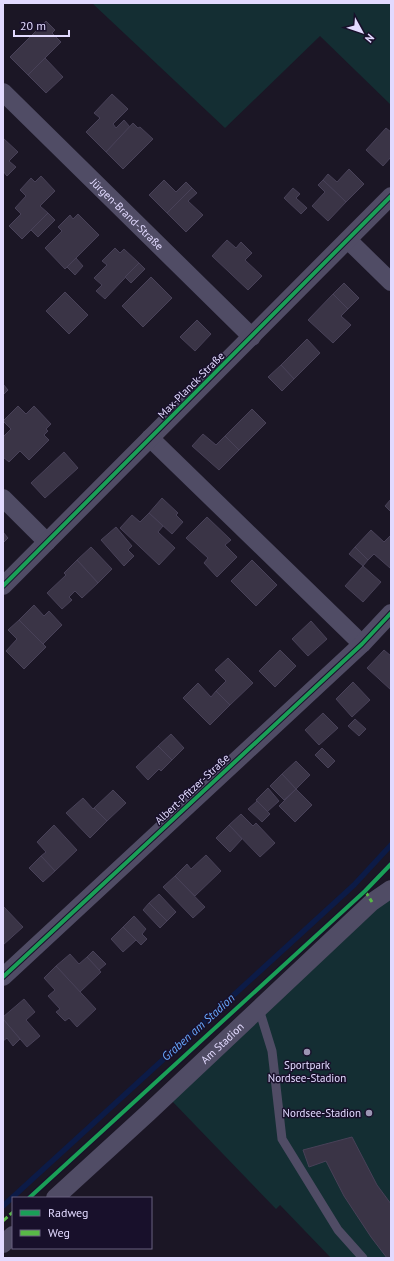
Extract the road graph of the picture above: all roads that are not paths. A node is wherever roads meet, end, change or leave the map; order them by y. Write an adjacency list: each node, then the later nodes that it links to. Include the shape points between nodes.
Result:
1 (3, 92): 5 (street, Jürgen-Brand-Straße)
2 (391, 196): 3 (street, Max-Planck-Straße)
3 (348, 240): 4 (street); 5 (street, Max-Planck-Straße)
4 (391, 282)
5 (252, 337): 6 (street, Max-Planck-Straße)
6 (150, 438): 8 (street, Max-Planck-Straße); 11 (street)
7 (3, 498): 8 (street)
8 (47, 542): 9 (street, Max-Planck-Straße)
9 (3, 586)
10 (391, 613): 11 (street, Albert-Pfitzer-Straße)
11 (362, 644): 13 (street, Albert-Pfitzer-Straße)
12 (391, 889): 14 (street, Am Stadion, via 372,902)
13 (3, 977)
14 (259, 1009): 15 (street, Am Stadion); 18 (lane, via 272,1052 282,1140 338,1230)
15 (56, 1197)
16 (12, 1236): 17 (street)
17 (3, 1244)
18 (363, 1258)

